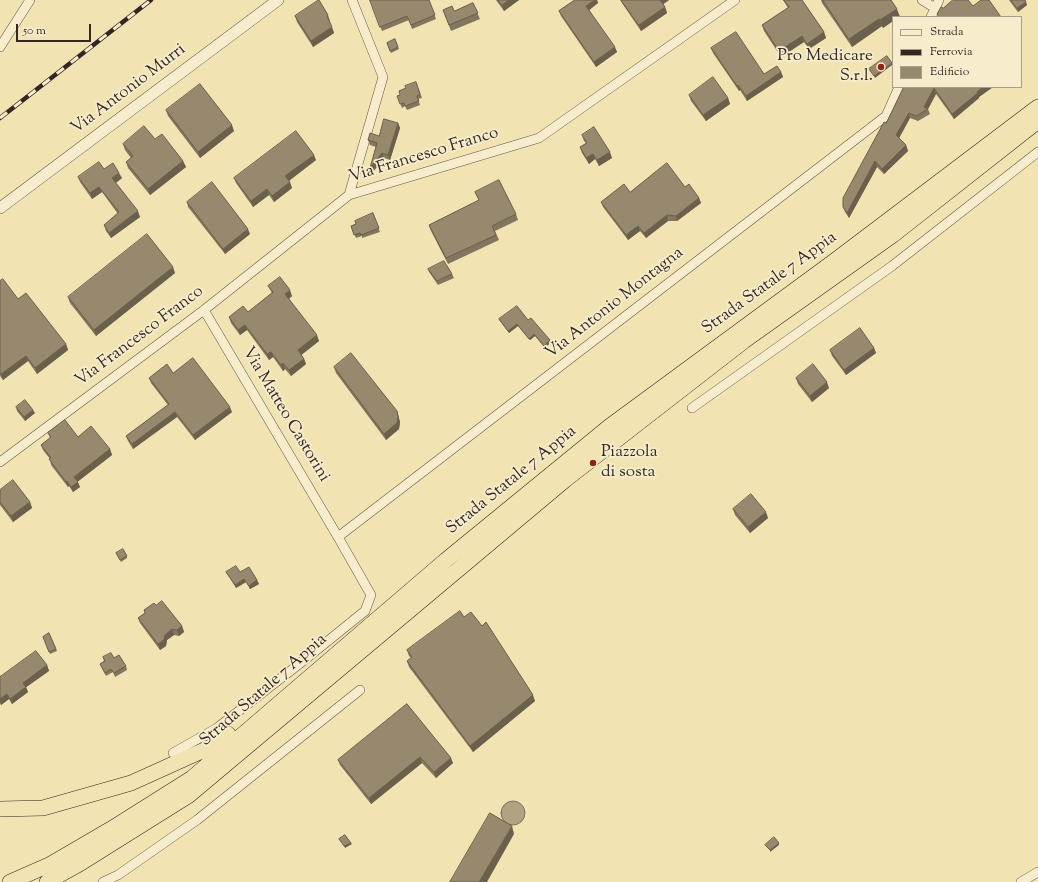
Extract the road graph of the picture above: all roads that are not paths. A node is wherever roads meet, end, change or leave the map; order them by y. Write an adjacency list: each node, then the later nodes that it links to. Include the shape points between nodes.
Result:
1 (30, 0): 8 (street)
2 (278, 0): 14 (street, Via Antonio Murri)
3 (352, 0): 13 (street, via 382,77)
4 (735, 0): 13 (street, Via Francesco Franco, via 539,138)
5 (922, 0): 6 (street)
6 (937, 4): 7 (street)
7 (931, 16)
8 (0, 47)
9 (899, 88): 18 (street, Via Antonio Montagna, via 886,116)
10 (1038, 107): 19 (highway, Strada Statale 7 Appia, via 610,426 446,560)
11 (1038, 121): 25 (highway, Strada Statale 7 Appia, via 893,235 744,341 565,480 188,796)
12 (1038, 152): 16 (street, via 892,266)
13 (349, 195): 15 (street, Via Francesco Franco)
14 (0, 208)
15 (204, 310): 17 (street, Via Francesco Franco); 18 (street, Via Matteo Castorini)
16 (692, 408)
17 (0, 462)
18 (338, 537): 21 (street, Via Matteo Castorini, via 371,595 366,611 217,728)
19 (340, 651): 22 (highway, via 213,746 131,784 43,808); 24 (highway, Strada Statale 7 Appia, via 192,778 51,864)
20 (360, 690): 26 (street, via 197,820)
21 (173, 753)
22 (0, 809)
23 (1038, 872): 27 (street)
24 (10, 882)
25 (47, 882)
26 (103, 882)
27 (1021, 882)

